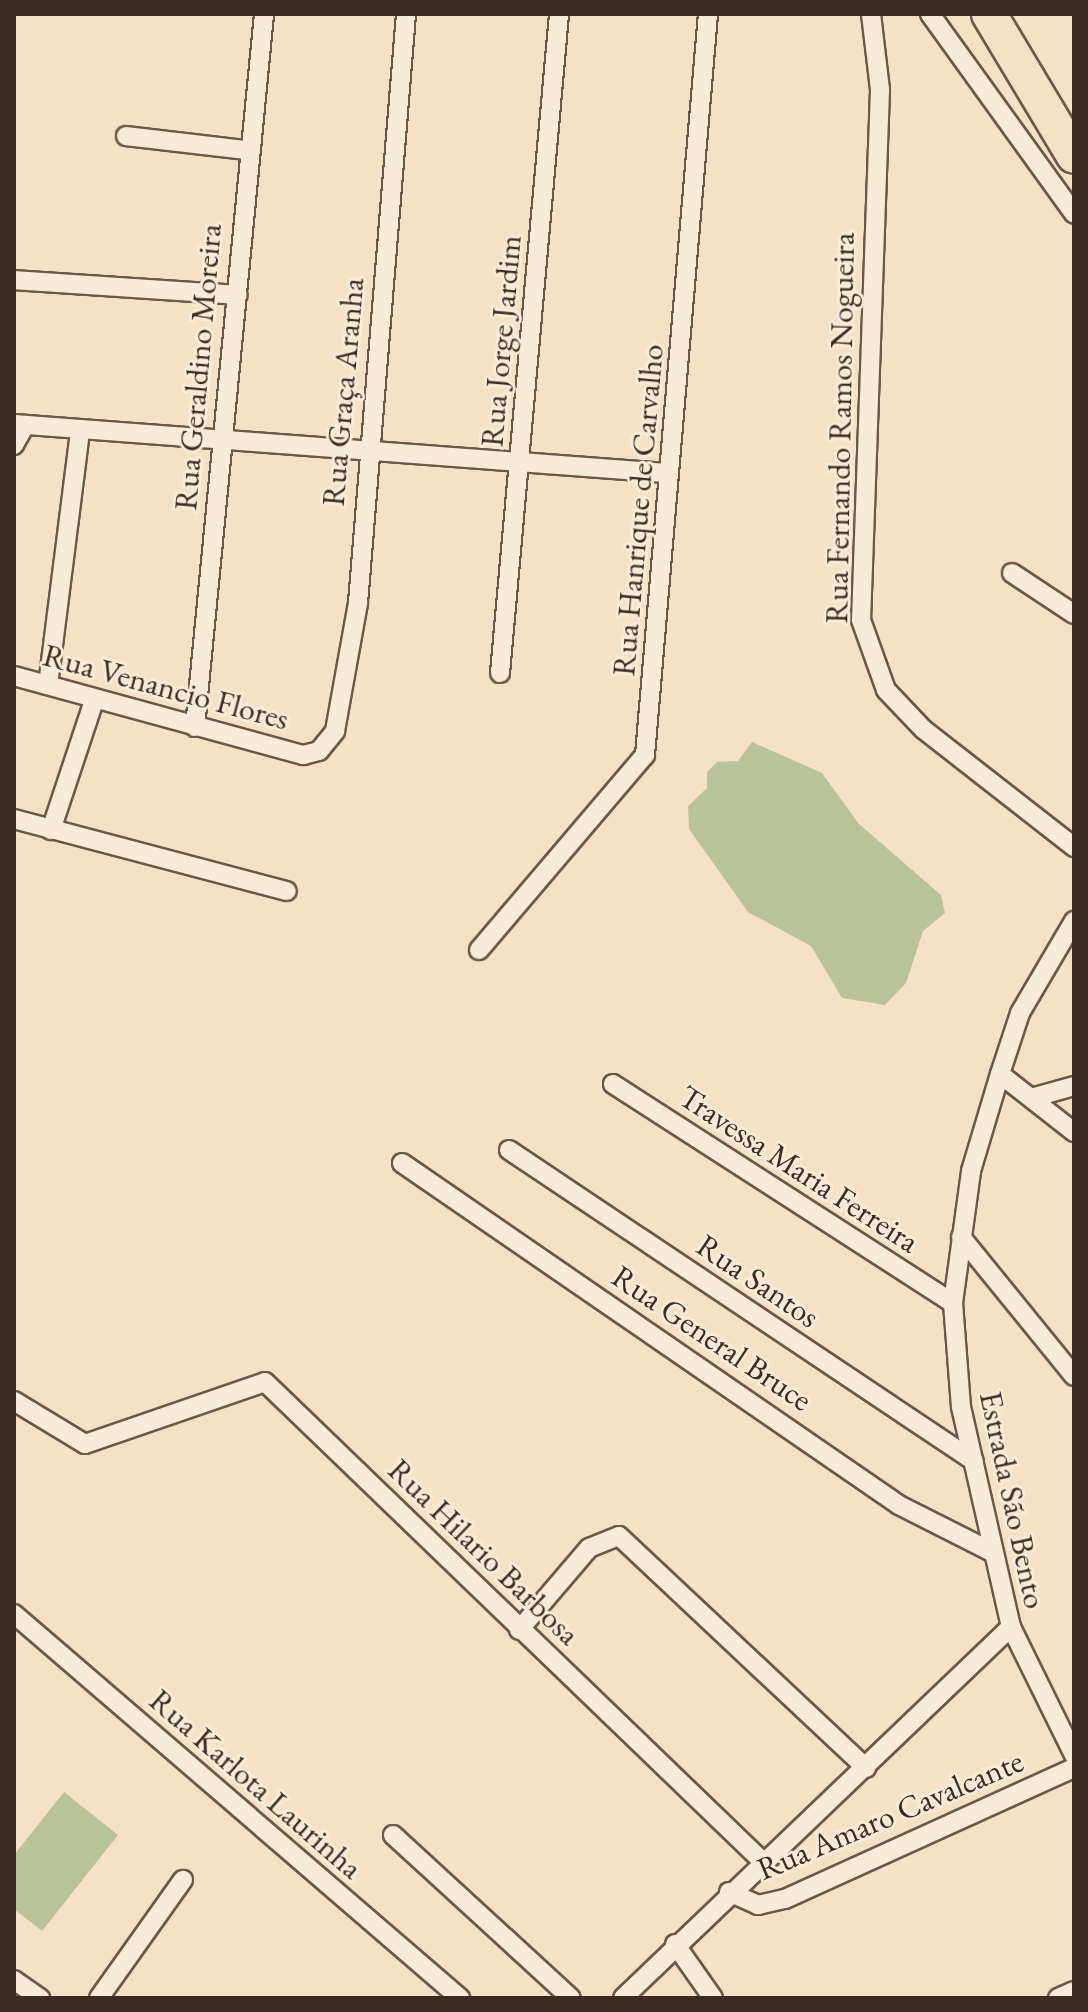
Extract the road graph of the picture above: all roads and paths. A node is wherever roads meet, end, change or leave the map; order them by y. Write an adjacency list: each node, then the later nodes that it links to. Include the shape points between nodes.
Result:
1 (264, 14): 9 (street, Rua Geraldino Moreira)
2 (406, 14): 18 (street, Rua Graça Aranha)
3 (559, 14): 19 (street, Rua Jorge Jardim)
4 (708, 14): 20 (street, Rua Hanrique de Carvalho)
5 (871, 14): 31 (street, Rua Fernando Ramos Nogueira, via 880,90 864,634 886,690 923,729)
6 (930, 14): 11 (street)
7 (990, 16): 10 (highway)
8 (126, 136): 9 (street)
9 (246, 150): 13 (street, Rua Geraldino Moreira)
10 (1074, 156)
11 (1074, 214)
12 (14, 280): 13 (street)
13 (237, 295): 16 (street, Rua Geraldino Moreira)
14 (19, 424): 15 (street); 17 (street)
15 (80, 432): 16 (street); 25 (street)
16 (224, 440): 18 (street); 27 (street, Rua Geraldino Moreira)
17 (14, 445)
18 (367, 452): 19 (street); 28 (street, Rua Graça Aranha, via 352,661 335,731 319,751)
19 (521, 459): 20 (street); 23 (street, Rua Jorge Jardim)
20 (666, 473): 34 (street, Rua Hanrique de Carvalho, via 645,755)
21 (1012, 573): 22 (street)
22 (1074, 614)
23 (500, 673)
24 (14, 676): 25 (street, Rua Venancio Flores)
25 (48, 685): 26 (street, Rua Venancio Flores)
26 (94, 701): 27 (street, Rua Venancio Flores); 30 (street)
27 (195, 727): 28 (street, Rua Venancio Flores)
28 (303, 755)
29 (14, 819): 30 (street)
30 (51, 830): 32 (street)
31 (1074, 847)
32 (287, 891)
33 (1074, 921): 35 (street, Estrada São Bento, via 1020,1013)
34 (479, 950)
35 (1000, 1074): 38 (street); 42 (street, Estrada São Bento, via 971,1171)
36 (613, 1084): 43 (street, Travessa Maria Ferreira)
37 (1074, 1086): 38 (street)
38 (1035, 1097): 39 (street)
39 (1074, 1132)
40 (509, 1150): 46 (street, Rua Santos)
41 (402, 1163): 47 (street, Rua General Bruce, via 899,1505)
42 (961, 1237): 43 (street, Estrada São Bento); 44 (street)
43 (953, 1303): 46 (street, Estrada São Bento, via 961,1407)
44 (1074, 1376)
45 (14, 1401): 50 (street, Rua Hilario Barbosa, via 85,1444 136,1431 265,1382)
46 (974, 1461): 47 (street, Estrada São Bento)
47 (994, 1553): 49 (street, Estrada São Bento)
48 (14, 1614): 63 (street, Rua Karlota Laurinha)
49 (1011, 1627): 51 (street); 52 (street, Estrada São Bento)
50 (519, 1630): 52 (street, via 589,1548 619,1536); 55 (street, Rua Hilario Barbosa)
51 (1074, 1755)
52 (866, 1768): 55 (street, Estrada São Bento)
53 (1074, 1768): 57 (street, Rua Amaro Cavalcante, via 785,1899 758,1905)
54 (393, 1835): 64 (street)
55 (762, 1861): 57 (street, Estrada São Bento)
56 (183, 1880): 62 (street)
57 (729, 1892): 58 (street, Estrada São Bento)
58 (675, 1944): 65 (street, Estrada São Bento); 66 (street)
59 (14, 1980): 61 (street)
60 (1074, 1991): 67 (street)
61 (40, 1998)
62 (99, 1998)
63 (460, 1998)
64 (571, 1998)
65 (623, 1998)
66 (713, 1998)
67 (1058, 1998)

